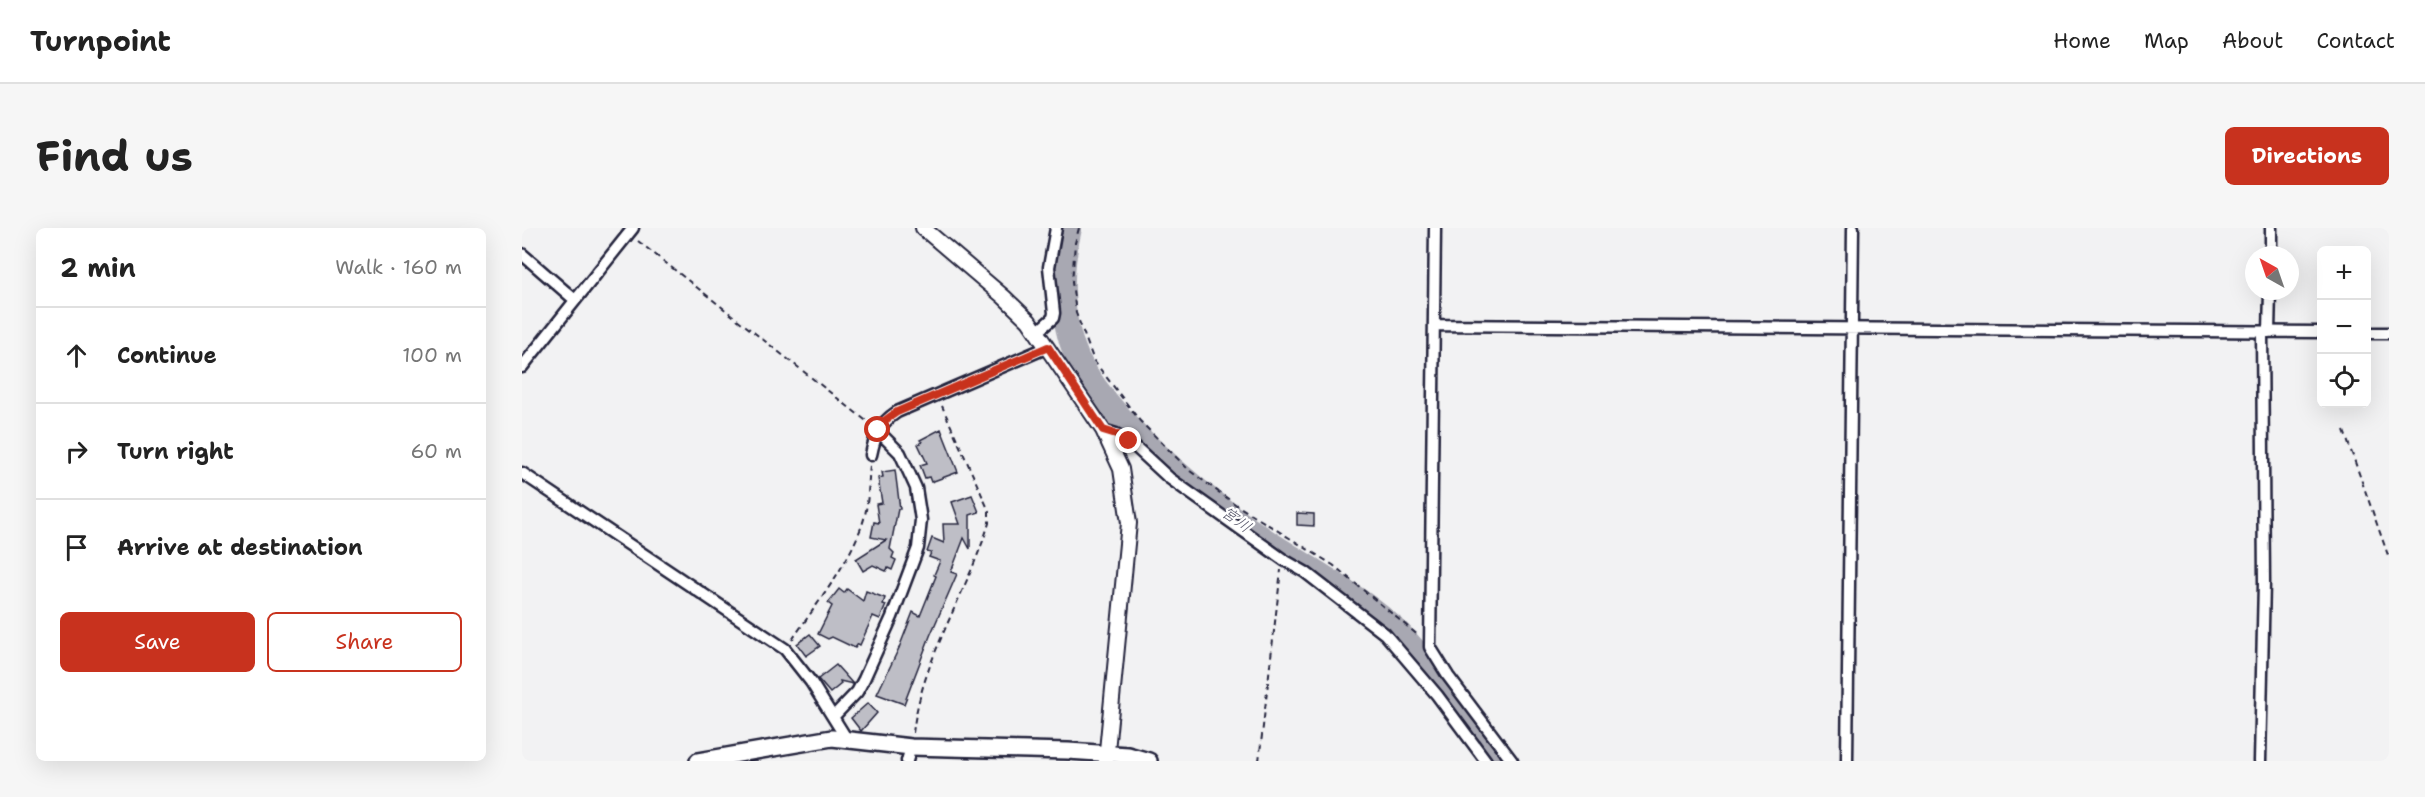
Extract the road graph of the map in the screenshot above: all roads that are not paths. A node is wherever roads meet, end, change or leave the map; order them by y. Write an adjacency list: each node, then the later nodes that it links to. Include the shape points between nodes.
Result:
1 (923, 228): 13 (street, via 1004,297)
2 (1056, 228): 13 (street, via 1049,267 1054,313)
3 (1435, 228): 11 (street)
4 (1853, 228): 12 (street)
5 (2271, 228): 7 (street)
6 (630, 231): 9 (street)
7 (2271, 246)
8 (522, 254): 9 (street)
9 (575, 300): 19 (street)
10 (2269, 300): 14 (street)
11 (1434, 325): 12 (street); 31 (street, via 1429,638 1433,655)
12 (1853, 329): 14 (street); 32 (street)
13 (1036, 332): 18 (street)
14 (2266, 332): 15 (street); 33 (street)
15 (2317, 332)
16 (2371, 333): 17 (street)
17 (2389, 333)
18 (1048, 347): 20 (street, via 897,412); 21 (street)
19 (522, 367)
20 (878, 430): 22 (street); 24 (street, via 900,453 916,488 921,520 918,548 864,679 857,692)
21 (1103, 430): 27 (street, via 1121,469 1129,523); 30 (street, via 1129,441 1169,478 1305,572 1385,634)
22 (871, 455)
23 (522, 473): 24 (street, via 785,649)
24 (832, 717): 25 (street)
25 (846, 738): 26 (main road); 28 (main road, via 818,739)
26 (909, 754): 27 (main road, via 1068,751)
27 (1106, 758): 29 (main road, via 1128,756)
28 (698, 761)
29 (1149, 761)
30 (1486, 761)
31 (1512, 761)
32 (1847, 761)
33 (2260, 761)

